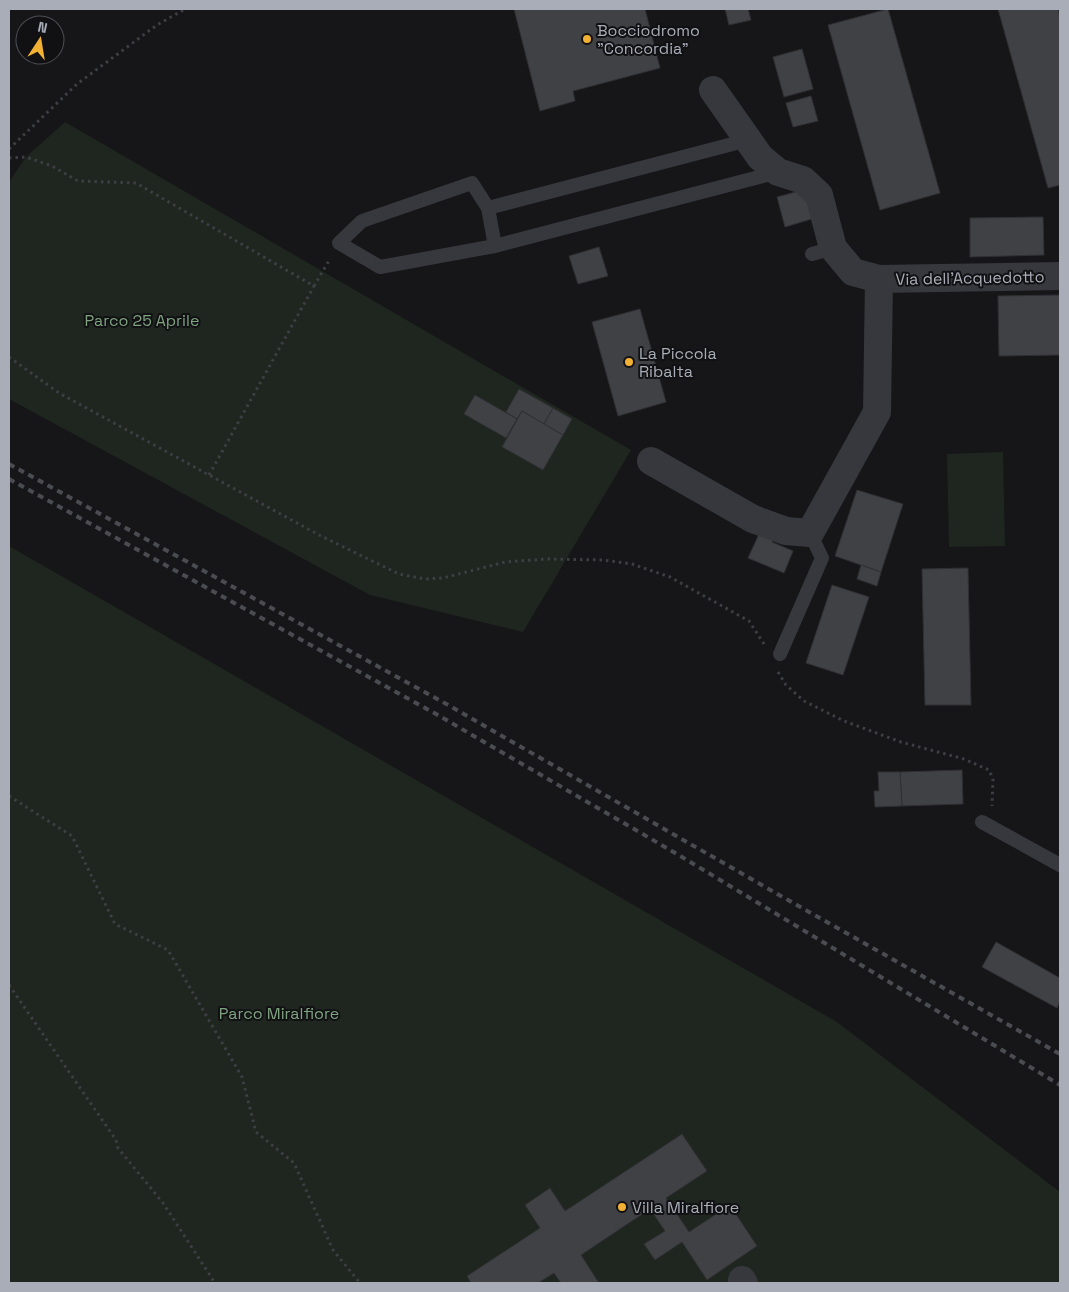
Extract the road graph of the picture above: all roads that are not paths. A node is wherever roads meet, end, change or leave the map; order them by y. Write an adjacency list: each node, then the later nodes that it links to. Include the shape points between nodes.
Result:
1 (713, 90): 2 (street, Via dell'Acquedotto)
2 (748, 140): 3 (street, Via dell'Acquedotto, via 760,158); 4 (lane)
3 (778, 172): 5 (lane); 7 (street, Via dell'Acquedotto, via 804,180 819,194 822,251 853,272)
4 (488, 208): 5 (lane); 5 (lane, via 472,183 362,221 340,243 380,267)
5 (495, 246)
6 (1060, 276): 7 (street, Via dell'Acquedotto)
7 (879, 279): 9 (street, Via dell'Acquedotto, via 877,412)
8 (651, 461): 9 (street, via 753,519 786,531)
9 (810, 533): 10 (lane, via 822,558)
10 (780, 654)
11 (982, 822): 12 (lane)
12 (1060, 865)

